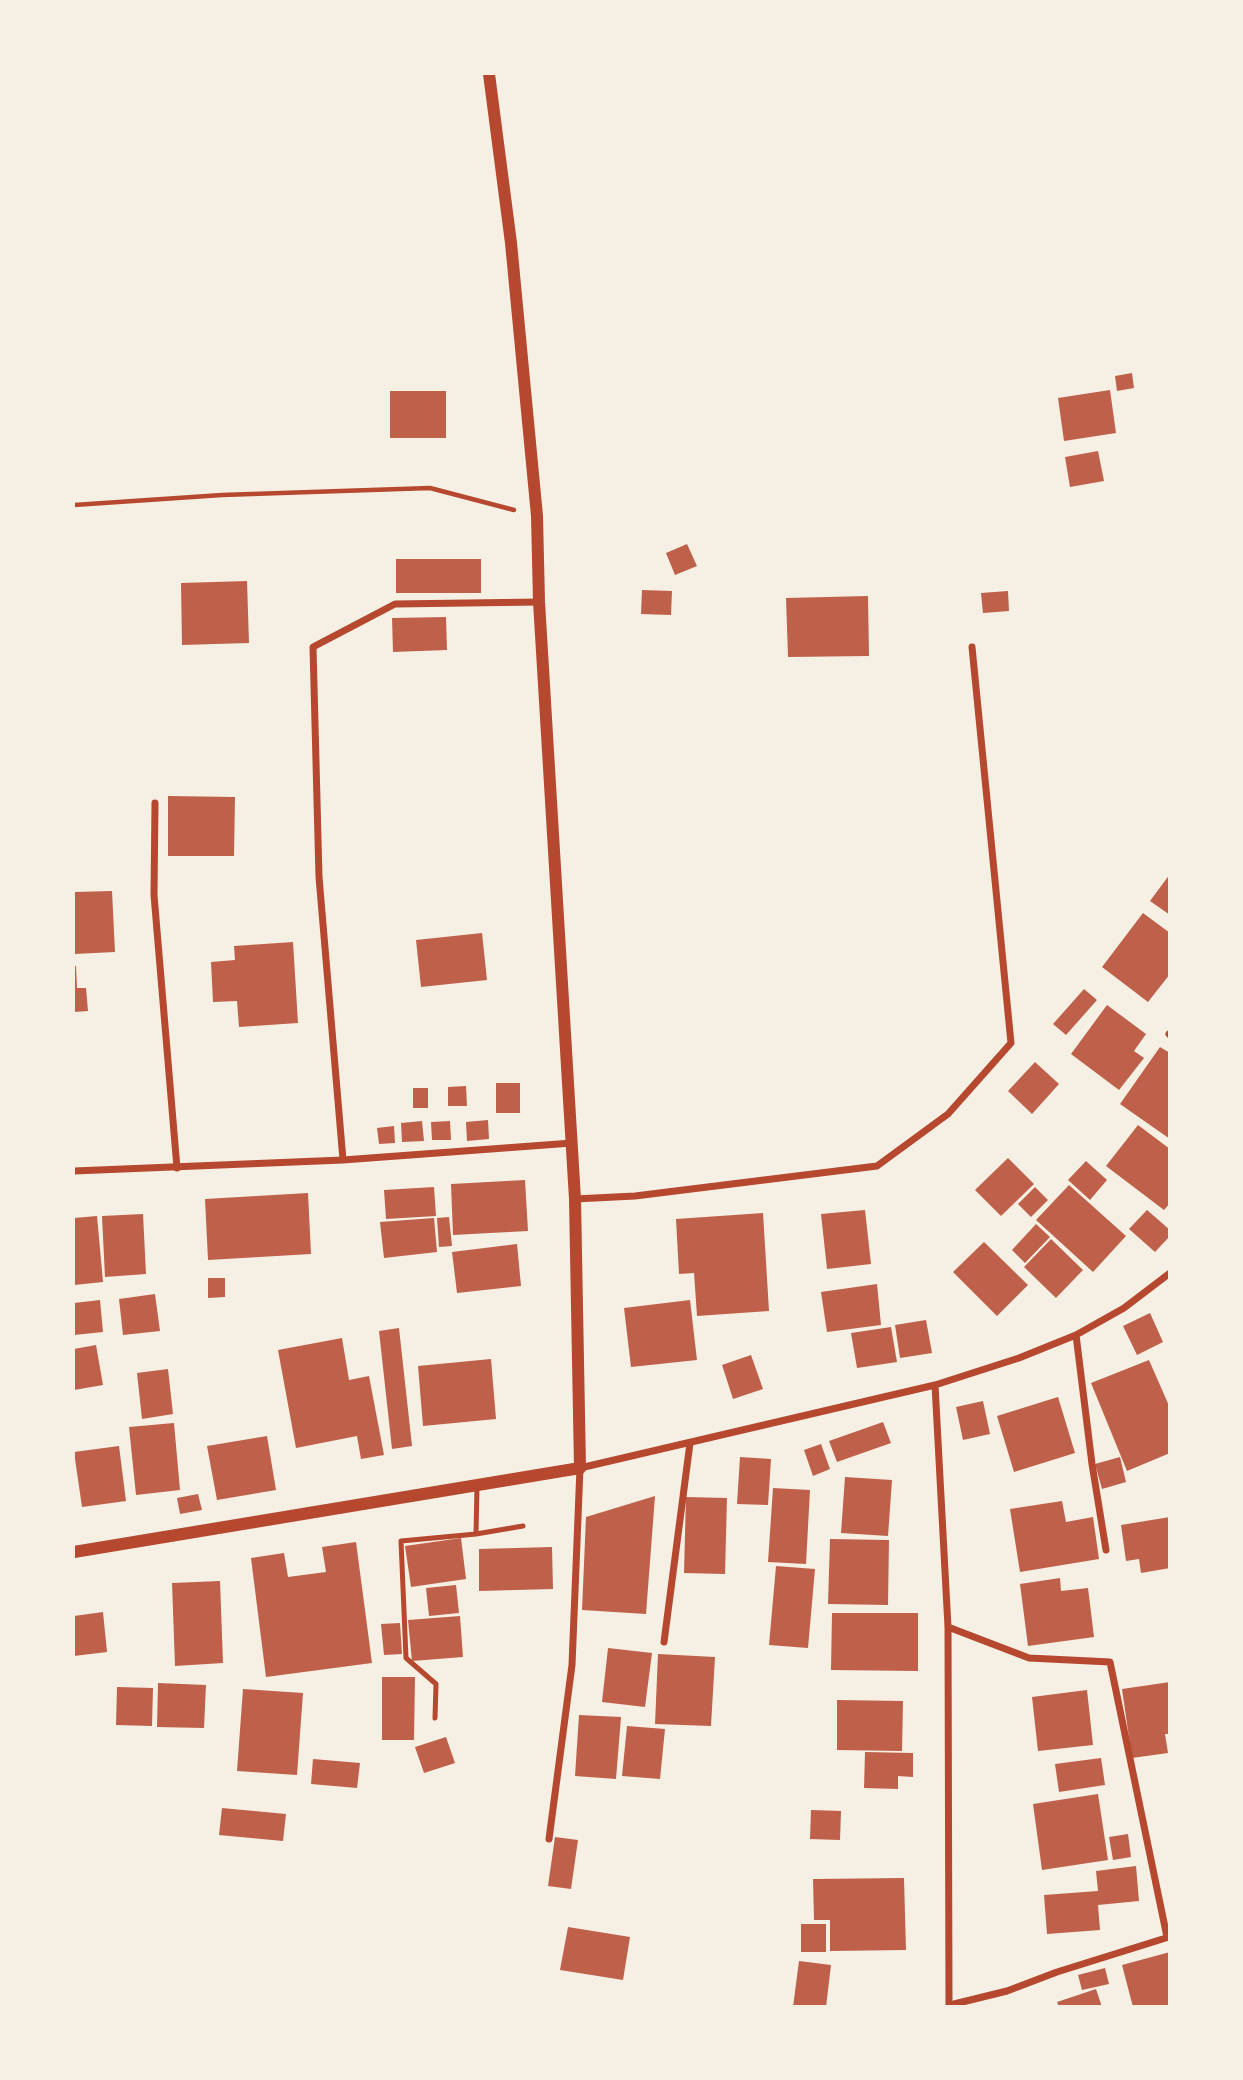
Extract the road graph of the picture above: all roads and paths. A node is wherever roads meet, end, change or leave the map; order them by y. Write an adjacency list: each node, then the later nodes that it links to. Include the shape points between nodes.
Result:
1 (489, 74): 3 (street, via 511,243)
2 (74, 505): 3 (path, via 430,488)
3 (537, 516): 4 (street)
4 (539, 602): 7 (street); 8 (street, via 395,604 313,647 320,877)
5 (972, 647): 11 (street, via 1011,1043 948,1114 877,1166)
6 (155, 803): 9 (street, via 154,895)
7 (572, 1143): 8 (street); 11 (street)
8 (343, 1160): 9 (street)
9 (177, 1168): 10 (street)
10 (74, 1171)
11 (575, 1199): 17 (street)
12 (1168, 1274): 13 (street); 14 (street, via 1124,1308)
13 (1170, 1286)
14 (1076, 1335): 15 (street, via 1019,1359); 21 (street)
15 (935, 1385): 16 (street); 23 (street)
16 (690, 1443): 17 (street); 24 (street)
17 (580, 1468): 18 (street); 26 (street, via 572,1665)
18 (477, 1486): 20 (lane); 22 (street)
19 (523, 1526): 20 (lane)
20 (475, 1534): 25 (lane, via 401,1541 406,1658 436,1684)
21 (1106, 1550)
22 (74, 1552)
23 (948, 1627): 27 (street, via 1030,1658 1110,1662); 28 (street)
24 (664, 1643)
25 (435, 1718)
26 (549, 1839)
27 (1168, 1937): 28 (street)
28 (950, 2006)

